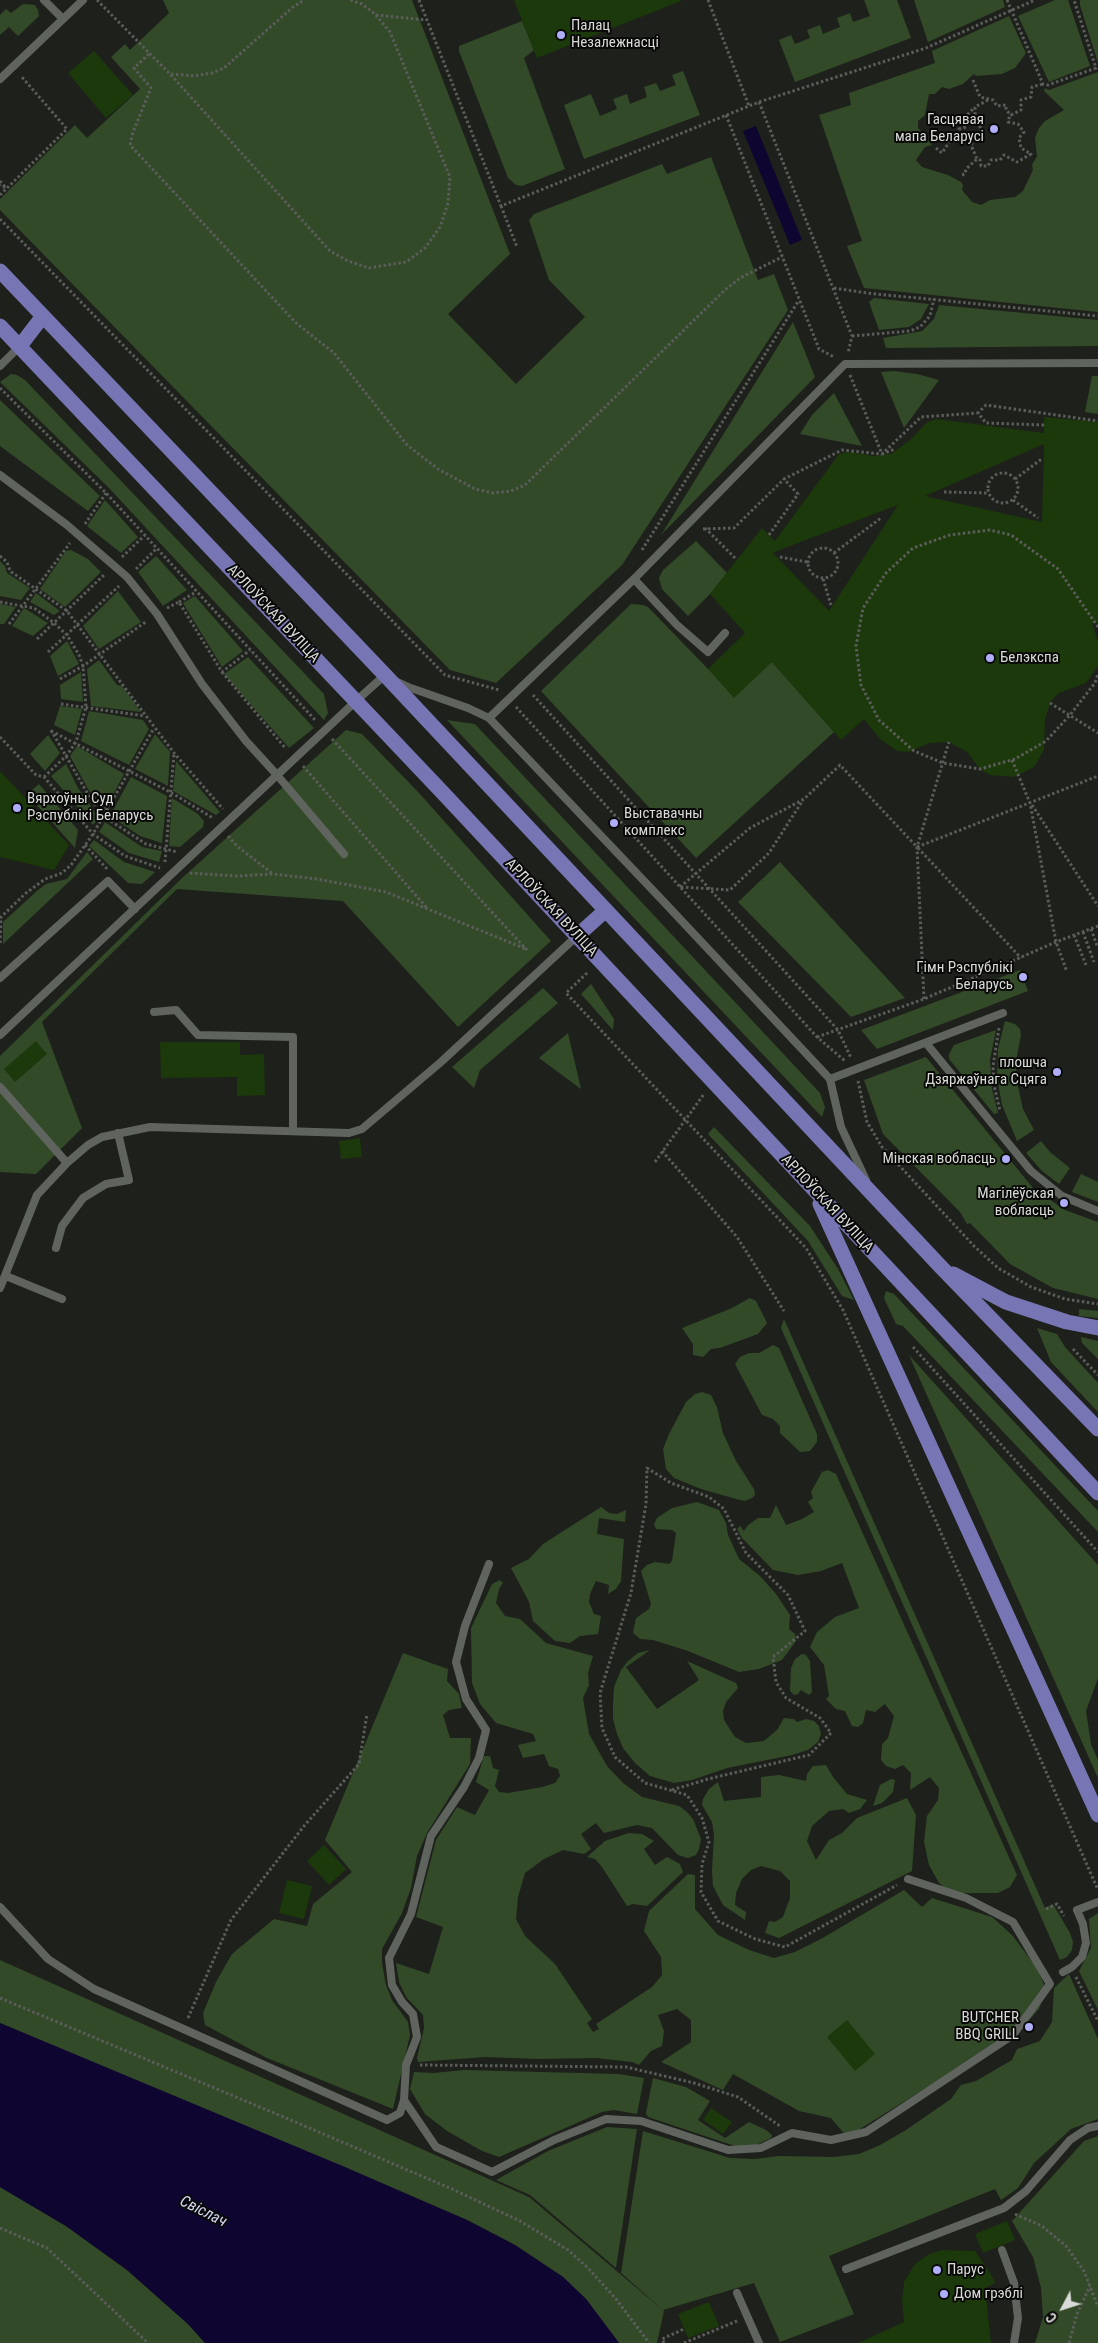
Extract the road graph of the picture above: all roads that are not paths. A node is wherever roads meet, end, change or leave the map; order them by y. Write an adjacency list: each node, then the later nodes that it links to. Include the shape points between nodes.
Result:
1 (44, 0): 3 (lane)
2 (84, 0): 3 (lane)
3 (63, 19): 4 (lane)
4 (0, 79)
5 (0, 271): 6 (main road)
6 (43, 316): 8 (main road); 14 (main road)
7 (0, 326): 8 (main road, АРЛОЎСКАЯ ВУЛІЦА)
8 (20, 346): 10 (lane); 15 (main road, АРЛОЎСКАЯ ВУЛІЦА)
9 (1098, 363): 12 (lane, via 845,364)
10 (0, 366)
11 (0, 475): 17 (lane, via 127,577 157,614 202,684 246,742)
12 (634, 579): 13 (lane, via 677,625 708,652); 16 (lane)
13 (725, 634)
14 (385, 675): 15 (lane); 16 (lane); 20 (main road)
15 (356, 701): 17 (lane); 21 (main road, АРЛОЎСКАЯ ВУЛІЦА)
16 (489, 718): 27 (lane)
17 (277, 775): 18 (lane); 19 (lane, via 219,825)
18 (344, 854)
19 (135, 909): 22 (lane, via 108,881); 25 (lane)
20 (606, 910): 21 (main road); 33 (main road)
21 (577, 936): 30 (lane, via 441,1062 362,1129 349,1133); 32 (main road, АРЛОЎСКАЯ ВУЛІЦА)
22 (0, 978)
23 (154, 1012): 30 (lane, via 176,1010 198,1036 293,1036)
24 (1003, 1013): 26 (lane)
25 (0, 1035)
26 (926, 1042): 27 (lane); 34 (lane, via 1031,1171 1062,1196)
27 (830, 1079): 33 (lane, via 841,1127)
28 (0, 1087): 31 (lane)
29 (118, 1132): 30 (lane, via 150,1127); 31 (lane, via 88,1145); 35 (lane, via 129,1180 106,1184 83,1198 62,1226)
30 (293, 1132)
31 (67, 1163): 37 (lane, via 37,1196)
32 (814, 1191): 42 (main road, АРЛОЎСКАЯ ВУЛІЦА); 44 (main road)
33 (875, 1197): 36 (main road)
34 (1098, 1210)
35 (56, 1248)
36 (940, 1266): 40 (main road, via 1006,1302 1067,1322); 41 (main road)
37 (6, 1276): 38 (lane); 39 (lane)
38 (0, 1288)
39 (62, 1300)
40 (1098, 1328)
41 (1098, 1429)
42 (1098, 1494)
43 (489, 1564): 49 (lane, via 465,1626 456,1662 466,1700 486,1730 479,1758 431,1836 411,1914 389,1958 392,1985 413,2014 417,2038 406,2065)
44 (1098, 1815)
45 (908, 1879): 49 (lane, via 966,1898 1013,1922 1050,1984 1013,2034 866,2132 831,2140 792,2134 761,2148 728,2150 641,2121 606,2118 492,2172 436,2147)
46 (1098, 1902): 48 (lane, via 1077,1910 1086,1943 1082,1957)
47 (0, 1907): 49 (lane, via 48,1959 94,1989 387,2120 400,2113)
48 (1063, 1972)
49 (404, 2100)
50 (1098, 2126): 52 (lane, via 1088,2128 1070,2140 1026,2191 1004,2208)
51 (1002, 2250): 55 (lane, via 1014,2283 1018,2318)
52 (846, 2268)
53 (737, 2293): 54 (lane)
54 (759, 2343)
55 (1014, 2343)

